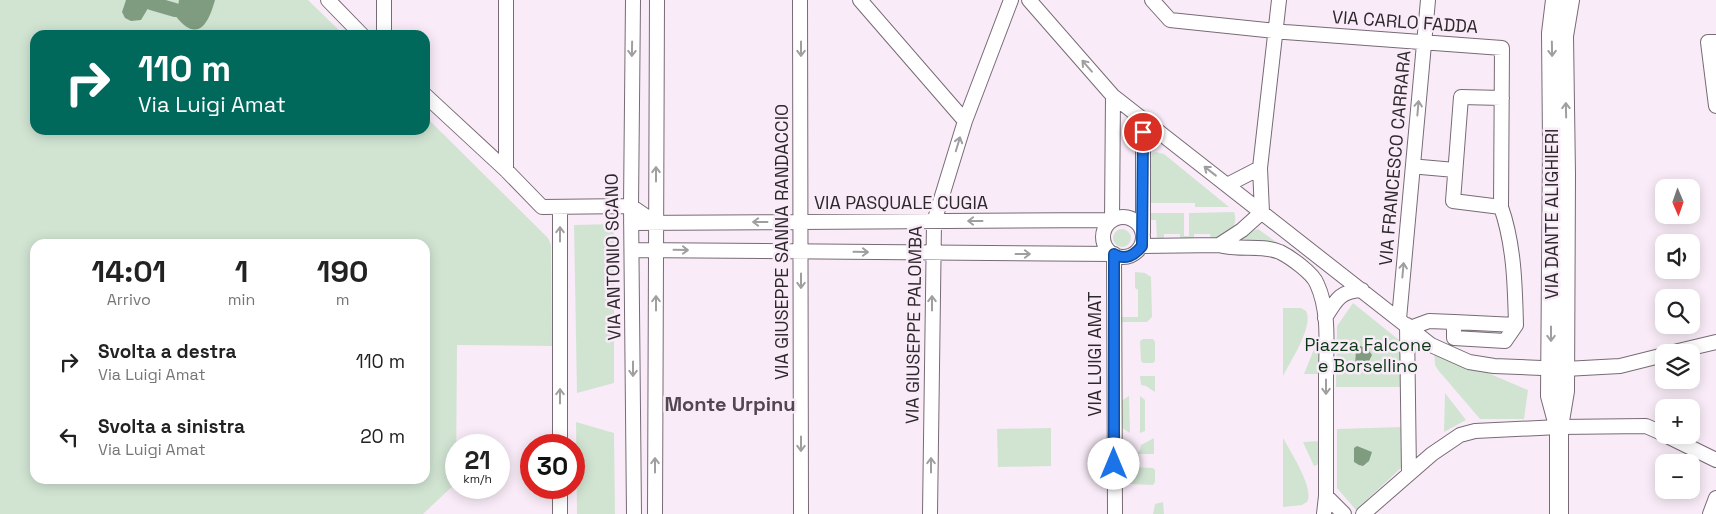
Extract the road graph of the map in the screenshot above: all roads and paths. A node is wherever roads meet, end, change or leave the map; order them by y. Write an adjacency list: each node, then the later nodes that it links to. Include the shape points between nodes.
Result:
1 (328, 0): 15 (street)
2 (384, 0): 16 (street)
3 (506, 0): 28 (street)
4 (633, 0): 31 (street, VIA ANTONIO SCANO, one-way to 31)
5 (657, 0): 36 (street, one-way to 5)
6 (800, 0): 37 (street, VIA GIUSEPPE SANNA RANDACCIO, one-way to 37)
7 (860, 0): 25 (street)
8 (1011, 0): 25 (street, VIA GIUSEPPE PALOMBA)
9 (1029, 0): 20 (street, one-way to 9)
10 (1152, 0): 17 (street, VIA CARLO FADDA, via 1170,20)
11 (1279, 0): 17 (street)
12 (1428, 0): 18 (street, VIA FRANCESCO CARRARA)
13 (1555, 0): 57 (main road, VIA DANTE ALIGHIERI, one-way to 57, via 1551,33)
14 (1570, 0): 57 (main road, VIA DANTE ALIGHIERI, one-way to 14, via 1566,175 1564,36)
15 (357, 30)
16 (384, 30)
17 (1276, 31): 18 (street, VIA CARLO FADDA); 27 (street)
18 (1424, 41): 21 (street, VIA CARLO FADDA, via 1502,48); 50 (street, VIA FRANCESCO CARRARA, one-way to 18)
19 (1712, 42): 22 (street)
20 (1113, 96): 24 (street); 35 (street, VIA LUIGI AMAT)
21 (1502, 98): 29 (street, via 1461,97); 32 (street)
22 (1715, 98)
23 (430, 100): 28 (street)
24 (1143, 119): 30 (street, one-way to 24); 40 (street)
25 (965, 121): 38 (street, VIA GIUSEPPE PALOMBA, one-way to 25)
26 (1421, 167): 29 (street)
27 (1260, 168): 30 (street); 34 (street)
28 (506, 170): 33 (street, via 542,207)
29 (1455, 170): 32 (street, via 1453,201)
30 (1227, 185): 34 (street)
31 (631, 206): 33 (street); 36 (street); 39 (street, VIA ANTONIO SCANO)
32 (1502, 206): 51 (street, via 1516,291)
33 (560, 207): 60 (street, one-way to 33)
34 (1262, 212): 41 (street); 47 (street)
35 (1111, 220): 38 (street, VIA PASQUALE CUGIA, one-way to 38); 40 (street, via 1128,217 1135,220 1141,227); 46 (street, VIA LUIGI AMAT, via 1103,237 1104,245)
36 (656, 222): 37 (street, VIA PASQUALE CUGIA, one-way to 36); 39 (street, VIA PASQUALE CUGIA); 43 (street)
37 (801, 222): 38 (street, VIA PASQUALE CUGIA); 44 (street, VIA GIUSEPPE SANNA RANDACCIO)
38 (934, 222): 45 (street, VIA GIUSEPPE PALOMBA)
39 (631, 223): 42 (street, VIA ANTONIO SCANO)
40 (1143, 241): 41 (street); 46 (street, via 1135,254 1129,257)
41 (1219, 245): 48 (street, via 1280,252 1315,279)
42 (632, 250): 43 (street); 68 (street, VIA ANTONIO SCANO, one-way to 68)
43 (656, 250): 44 (street, one-way to 44); 69 (street, one-way to 43)
44 (801, 252): 45 (street, one-way to 45); 70 (street, VIA GIUSEPPE SANNA RANDACCIO, one-way to 70)
45 (932, 253): 46 (street, one-way to 46); 71 (street, VIA GIUSEPPE PALOMBA, one-way to 45)
46 (1114, 254): 72 (street, VIA LUIGI AMAT)
47 (1362, 290): 48 (street, via 1340,296); 50 (street)
48 (1325, 318): 64 (street, one-way to 64)
49 (1454, 322): 50 (street); 51 (street); 52 (street)
50 (1405, 324): 55 (street, via 1431,344); 63 (street, VIA FRANCESCO CARRARA)
51 (1516, 325): 52 (street, via 1505,341)
52 (1454, 338): 55 (street)
53 (1716, 342): 54 (street)
54 (1700, 346)
55 (1455, 356): 57 (street, via 1468,362 1494,366)
56 (1655, 357): 57 (street, via 1620,366)
57 (1558, 368): 58 (main road, VIA DANTE ALIGHIERI, via 1565,392)
58 (1559, 427): 59 (street, via 1646,426); 63 (street, via 1475,431 1460,435); 76 (main road, VIA DANTE ALIGHIERI)
59 (1655, 430)
60 (560, 434)
61 (1683, 444): 62 (street)
62 (1716, 460)
63 (1409, 474): 75 (street)
64 (1326, 496): 73 (street); 74 (street)
65 (1716, 498): 77 (street)
66 (560, 499): 67 (street)
67 (560, 514)
68 (634, 514)
69 (655, 514)
70 (801, 514)
71 (930, 514)
72 (1115, 514)
73 (1324, 514)
74 (1344, 514)
75 (1363, 514)
76 (1559, 514)
77 (1710, 514)

